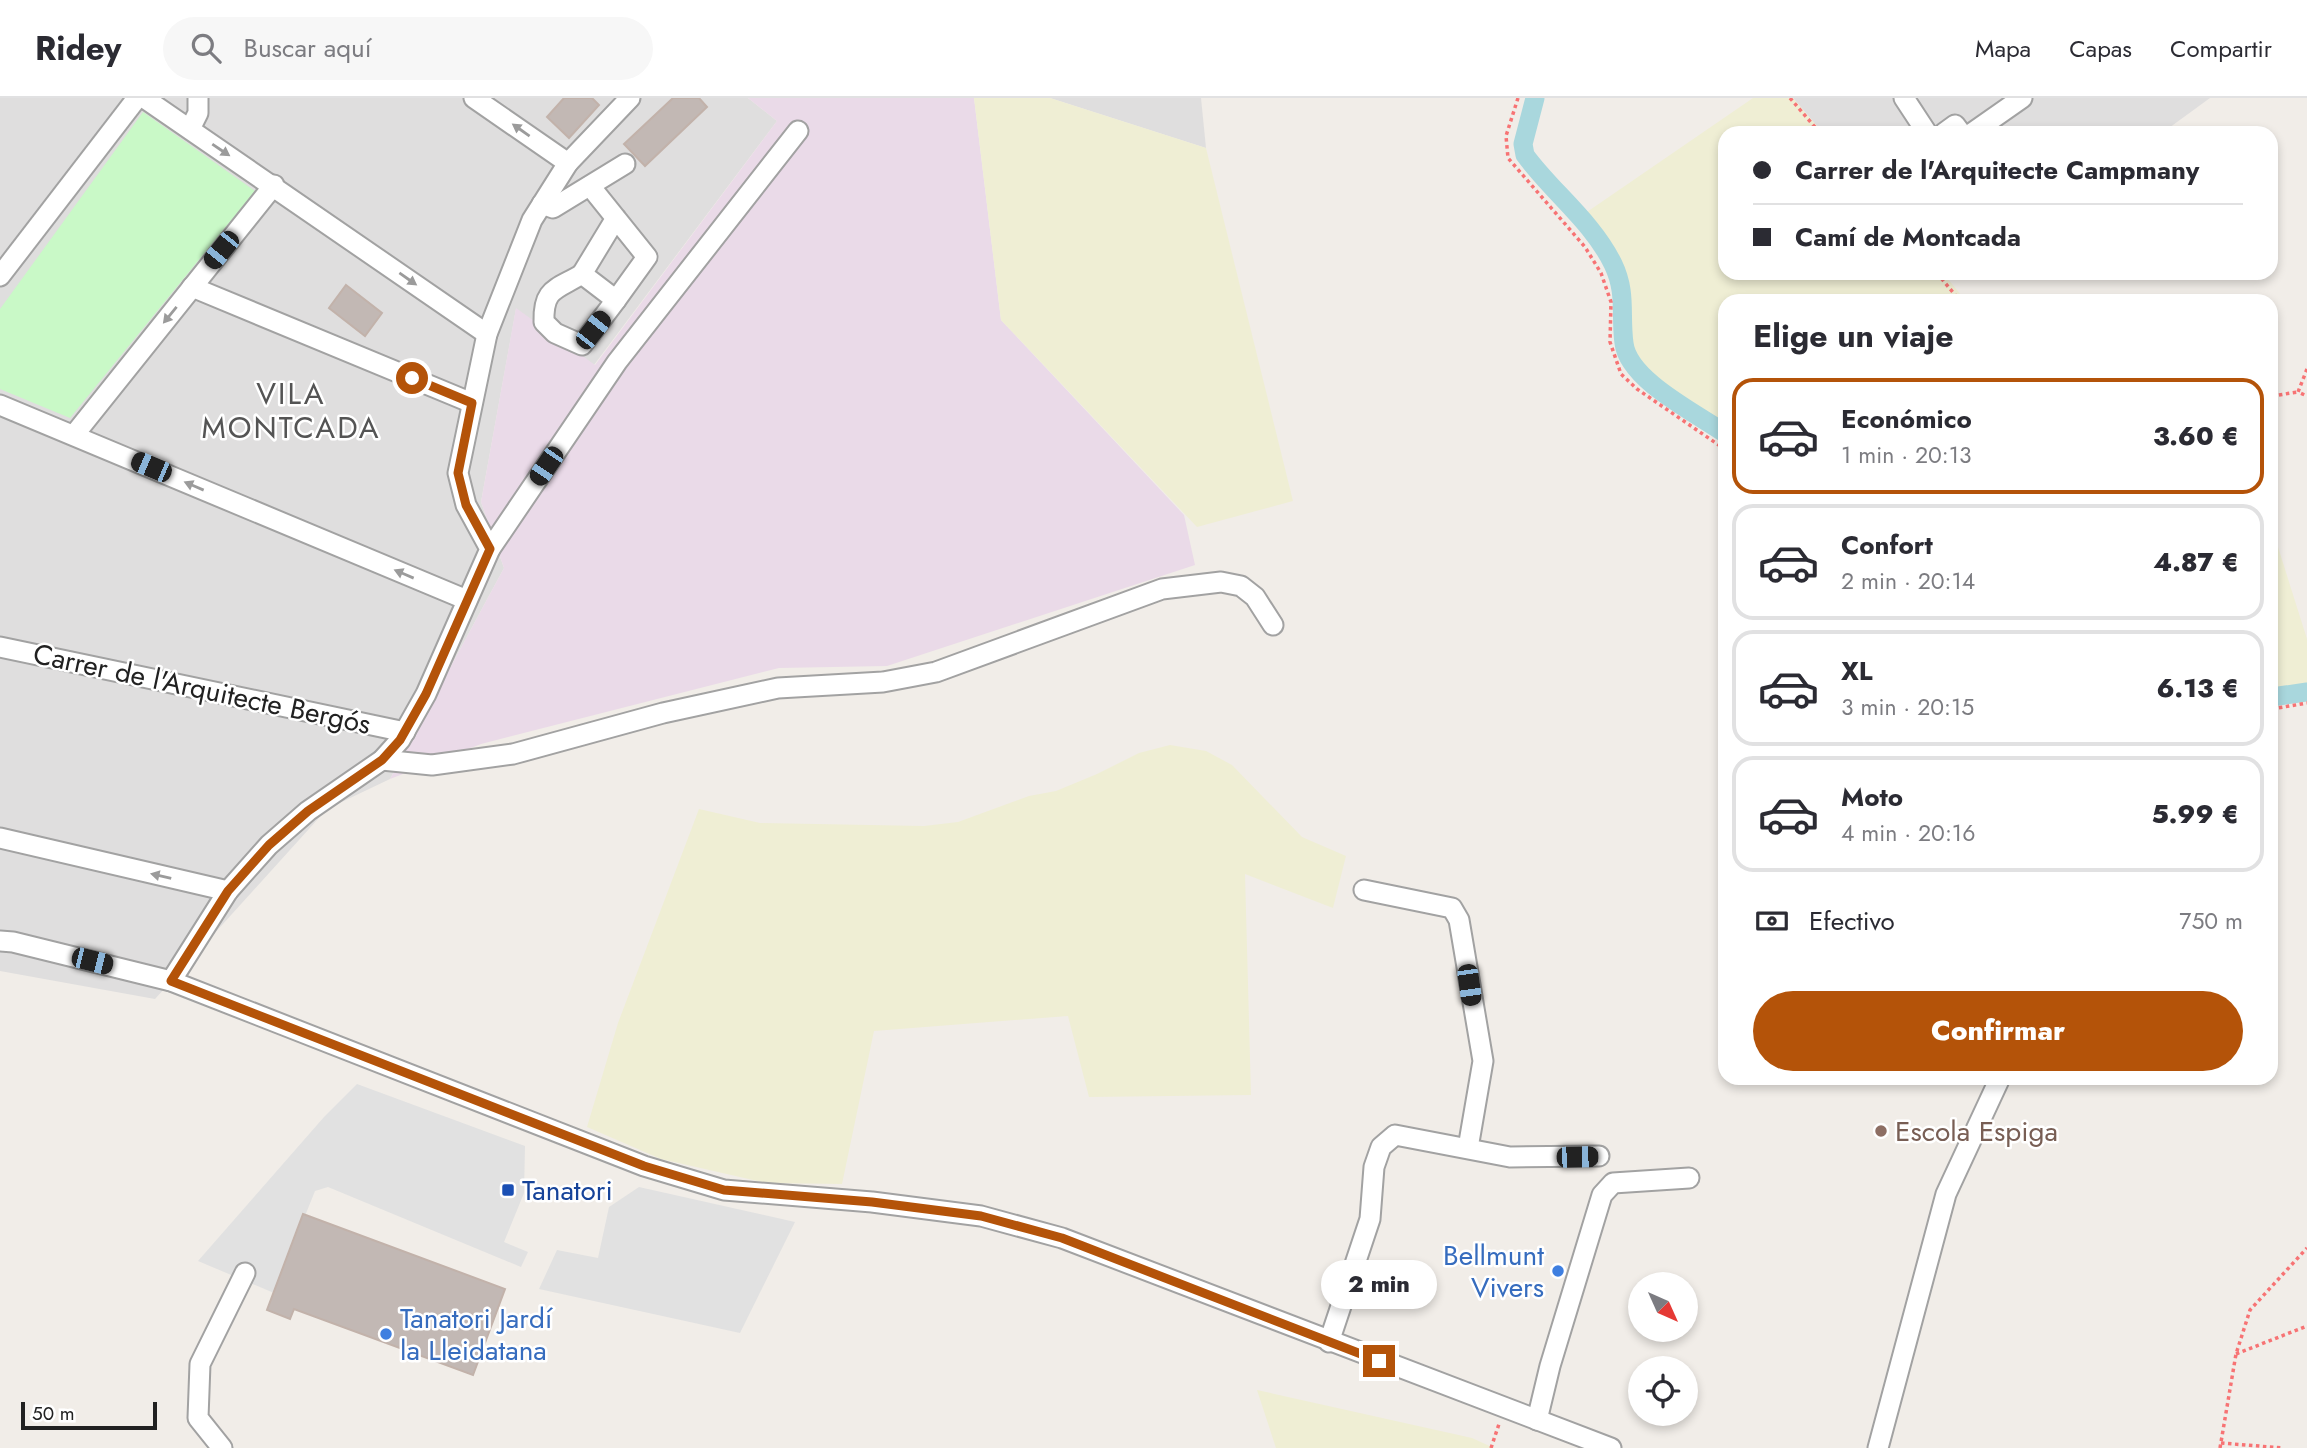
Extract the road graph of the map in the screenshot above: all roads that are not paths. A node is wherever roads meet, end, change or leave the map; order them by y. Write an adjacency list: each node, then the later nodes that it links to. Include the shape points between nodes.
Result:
1 (137, 98): 19 (street)
2 (144, 98): 10 (street)
3 (198, 98): 10 (street, via 198,113)
4 (474, 98): 12 (street, one-way to 4)
5 (630, 98): 12 (street)
6 (1904, 98): 8 (street)
7 (2022, 98): 9 (street)
8 (1922, 126)
9 (1982, 126)
10 (190, 129): 14 (street, one-way to 14)
11 (798, 131): 26 (street, via 617,362)
12 (568, 163): 16 (street)
13 (625, 164): 15 (street)
14 (274, 185): 20 (street); 22 (street, one-way to 22)
15 (590, 186): 16 (street, via 553,208); 17 (street)
16 (542, 204): 22 (street)
17 (616, 218): 18 (street); 21 (street, via 647,257)
18 (582, 274): 21 (street); 21 (street, via 552,290 544,302 544,322 555,333 582,345)
19 (0, 276)
20 (192, 288): 23 (street); 25 (street, one-way to 25)
21 (617, 300)
22 (487, 334): 23 (street)
23 (472, 403): 26 (street, via 458,473 466,505)
24 (0, 405): 25 (street)
25 (74, 435): 27 (street, one-way to 25)
26 (490, 549): 27 (street)
27 (467, 600): 30 (street)
28 (1273, 625): 31 (street, via 1255,597 1241,586 1221,582 1161,589 936,671 883,682 778,688 663,713 513,754 432,765)
29 (0, 647): 30 (street, Carrer de l'Arquitecte Bergós)
30 (405, 732): 31 (street)
31 (382, 760): 34 (street, via 308,811 269,845)
32 (0, 838): 34 (street, one-way to 32)
33 (1364, 890): 38 (street, via 1452,908 1459,920 1483,1061)
34 (228, 891): 36 (street)
35 (0, 941): 36 (street)
36 (171, 981): 42 (street, via 644,1166 724,1190 981,1216 1062,1238)
37 (1997, 1085): 46 (street, via 1946,1194)
38 (1468, 1148): 39 (street, via 1510,1157); 42 (street, via 1395,1135 1381,1147 1374,1167 1370,1219)
39 (1599, 1156)
40 (1689, 1178): 43 (street, via 1613,1183 1602,1195)
41 (245, 1273): 44 (street, via 200,1364 198,1418)
42 (1329, 1342): 43 (street)
43 (1537, 1420): 45 (street)
44 (222, 1448)
45 (1611, 1448)
46 (1878, 1448)

